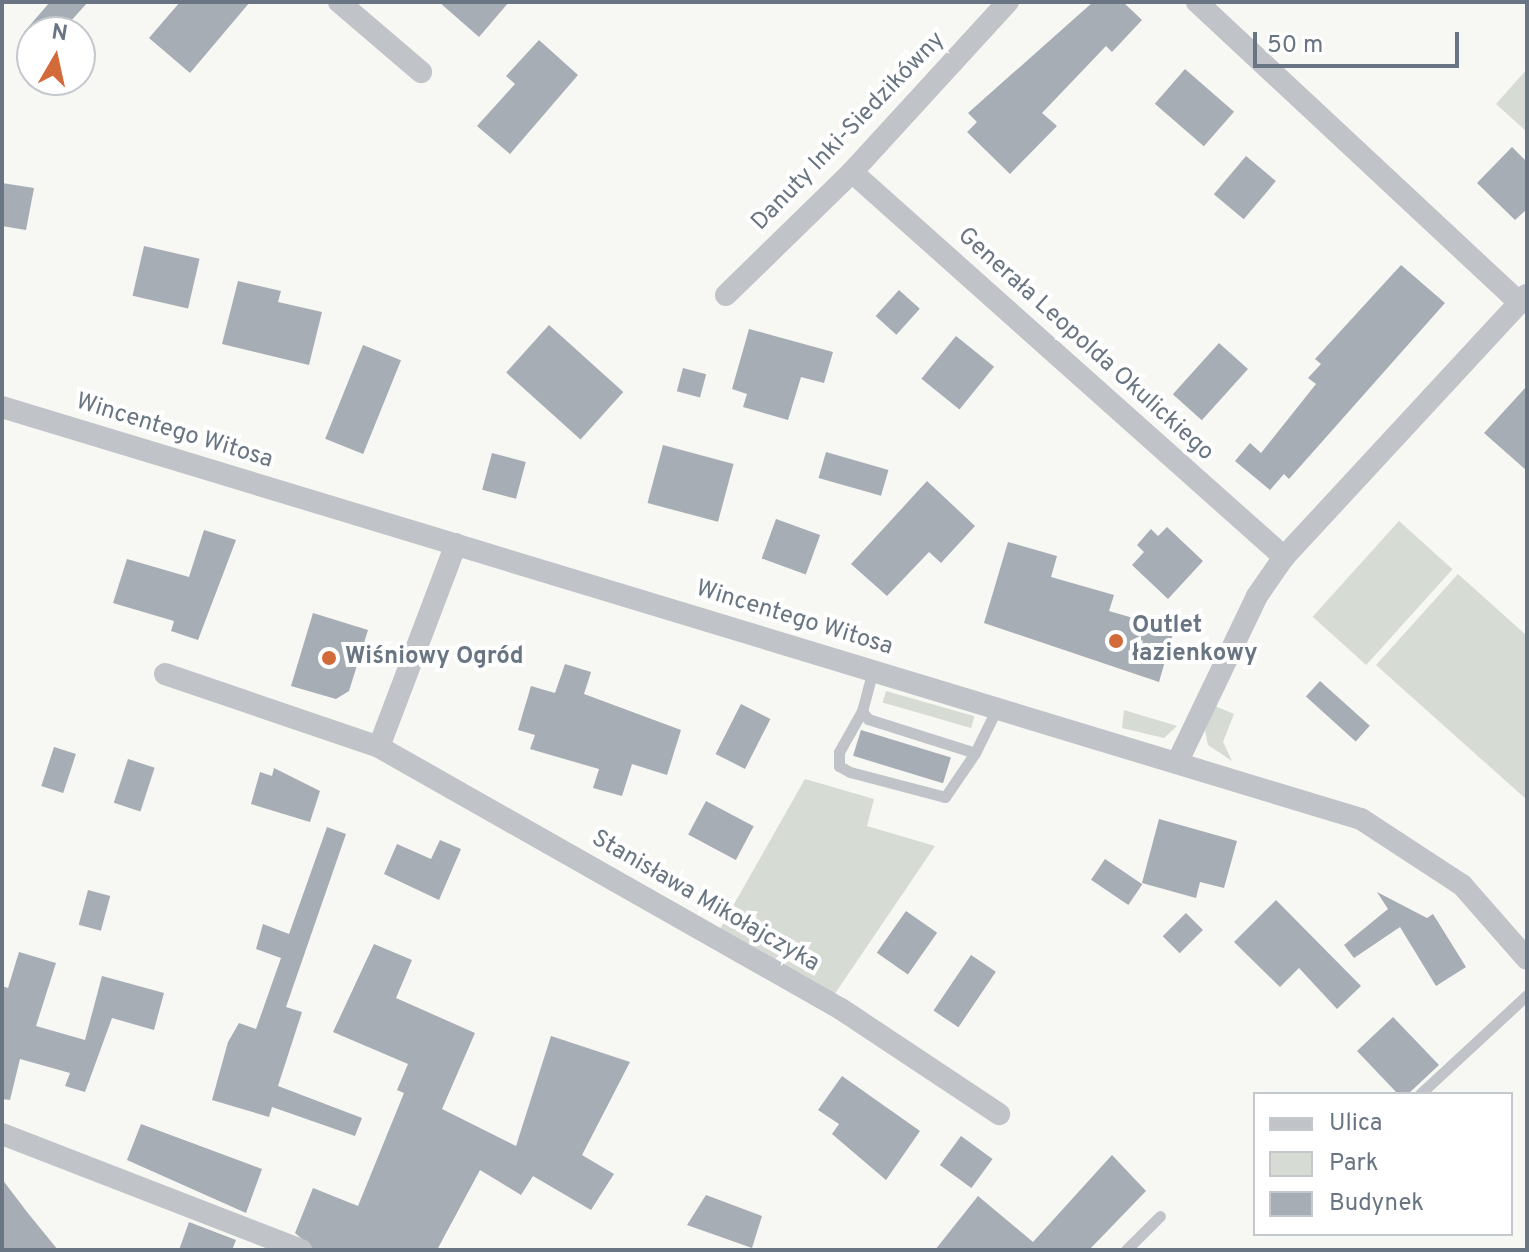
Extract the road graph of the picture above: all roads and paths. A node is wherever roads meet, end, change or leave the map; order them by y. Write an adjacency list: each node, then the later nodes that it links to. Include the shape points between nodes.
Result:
1 (339, 2): 4 (street)
2 (1008, 2): 5 (street, Danuty Inki-Siedzikówny)
3 (1197, 2): 7 (street)
4 (421, 72)
5 (852, 172): 6 (street, Danuty Inki-Siedzikówny); 11 (street, Generała Leopolda Okulickiego)
6 (726, 295)
7 (1519, 304): 8 (street); 11 (street)
8 (1527, 329)
9 (2, 407): 10 (street, Wincentego Witosa)
10 (456, 544): 12 (street, Wincentego Witosa); 16 (street)
11 (1284, 557): 18 (street, via 1257,596)
12 (873, 670): 14 (lane); 15 (street, Wincentego Witosa)
13 (165, 674): 16 (street, Stanisława Mikołajczyka)
14 (863, 706): 17 (lane, via 868,719); 17 (lane, via 839,752 839,766 850,772 945,797)
15 (997, 708): 17 (lane, via 988,736); 18 (street, Wincentego Witosa)
16 (379, 747): 22 (street, Stanisława Mikołajczyka, via 841,1009)
17 (975, 753)
18 (1177, 763): 19 (street, Wincentego Witosa, via 1361,819 1462,885)
19 (1527, 959)
20 (1527, 995): 21 (lane)
21 (1422, 1092)
22 (999, 1114)
23 (2, 1134): 25 (street)
24 (1160, 1216): 26 (lane)
25 (301, 1250)
26 (1126, 1250)

